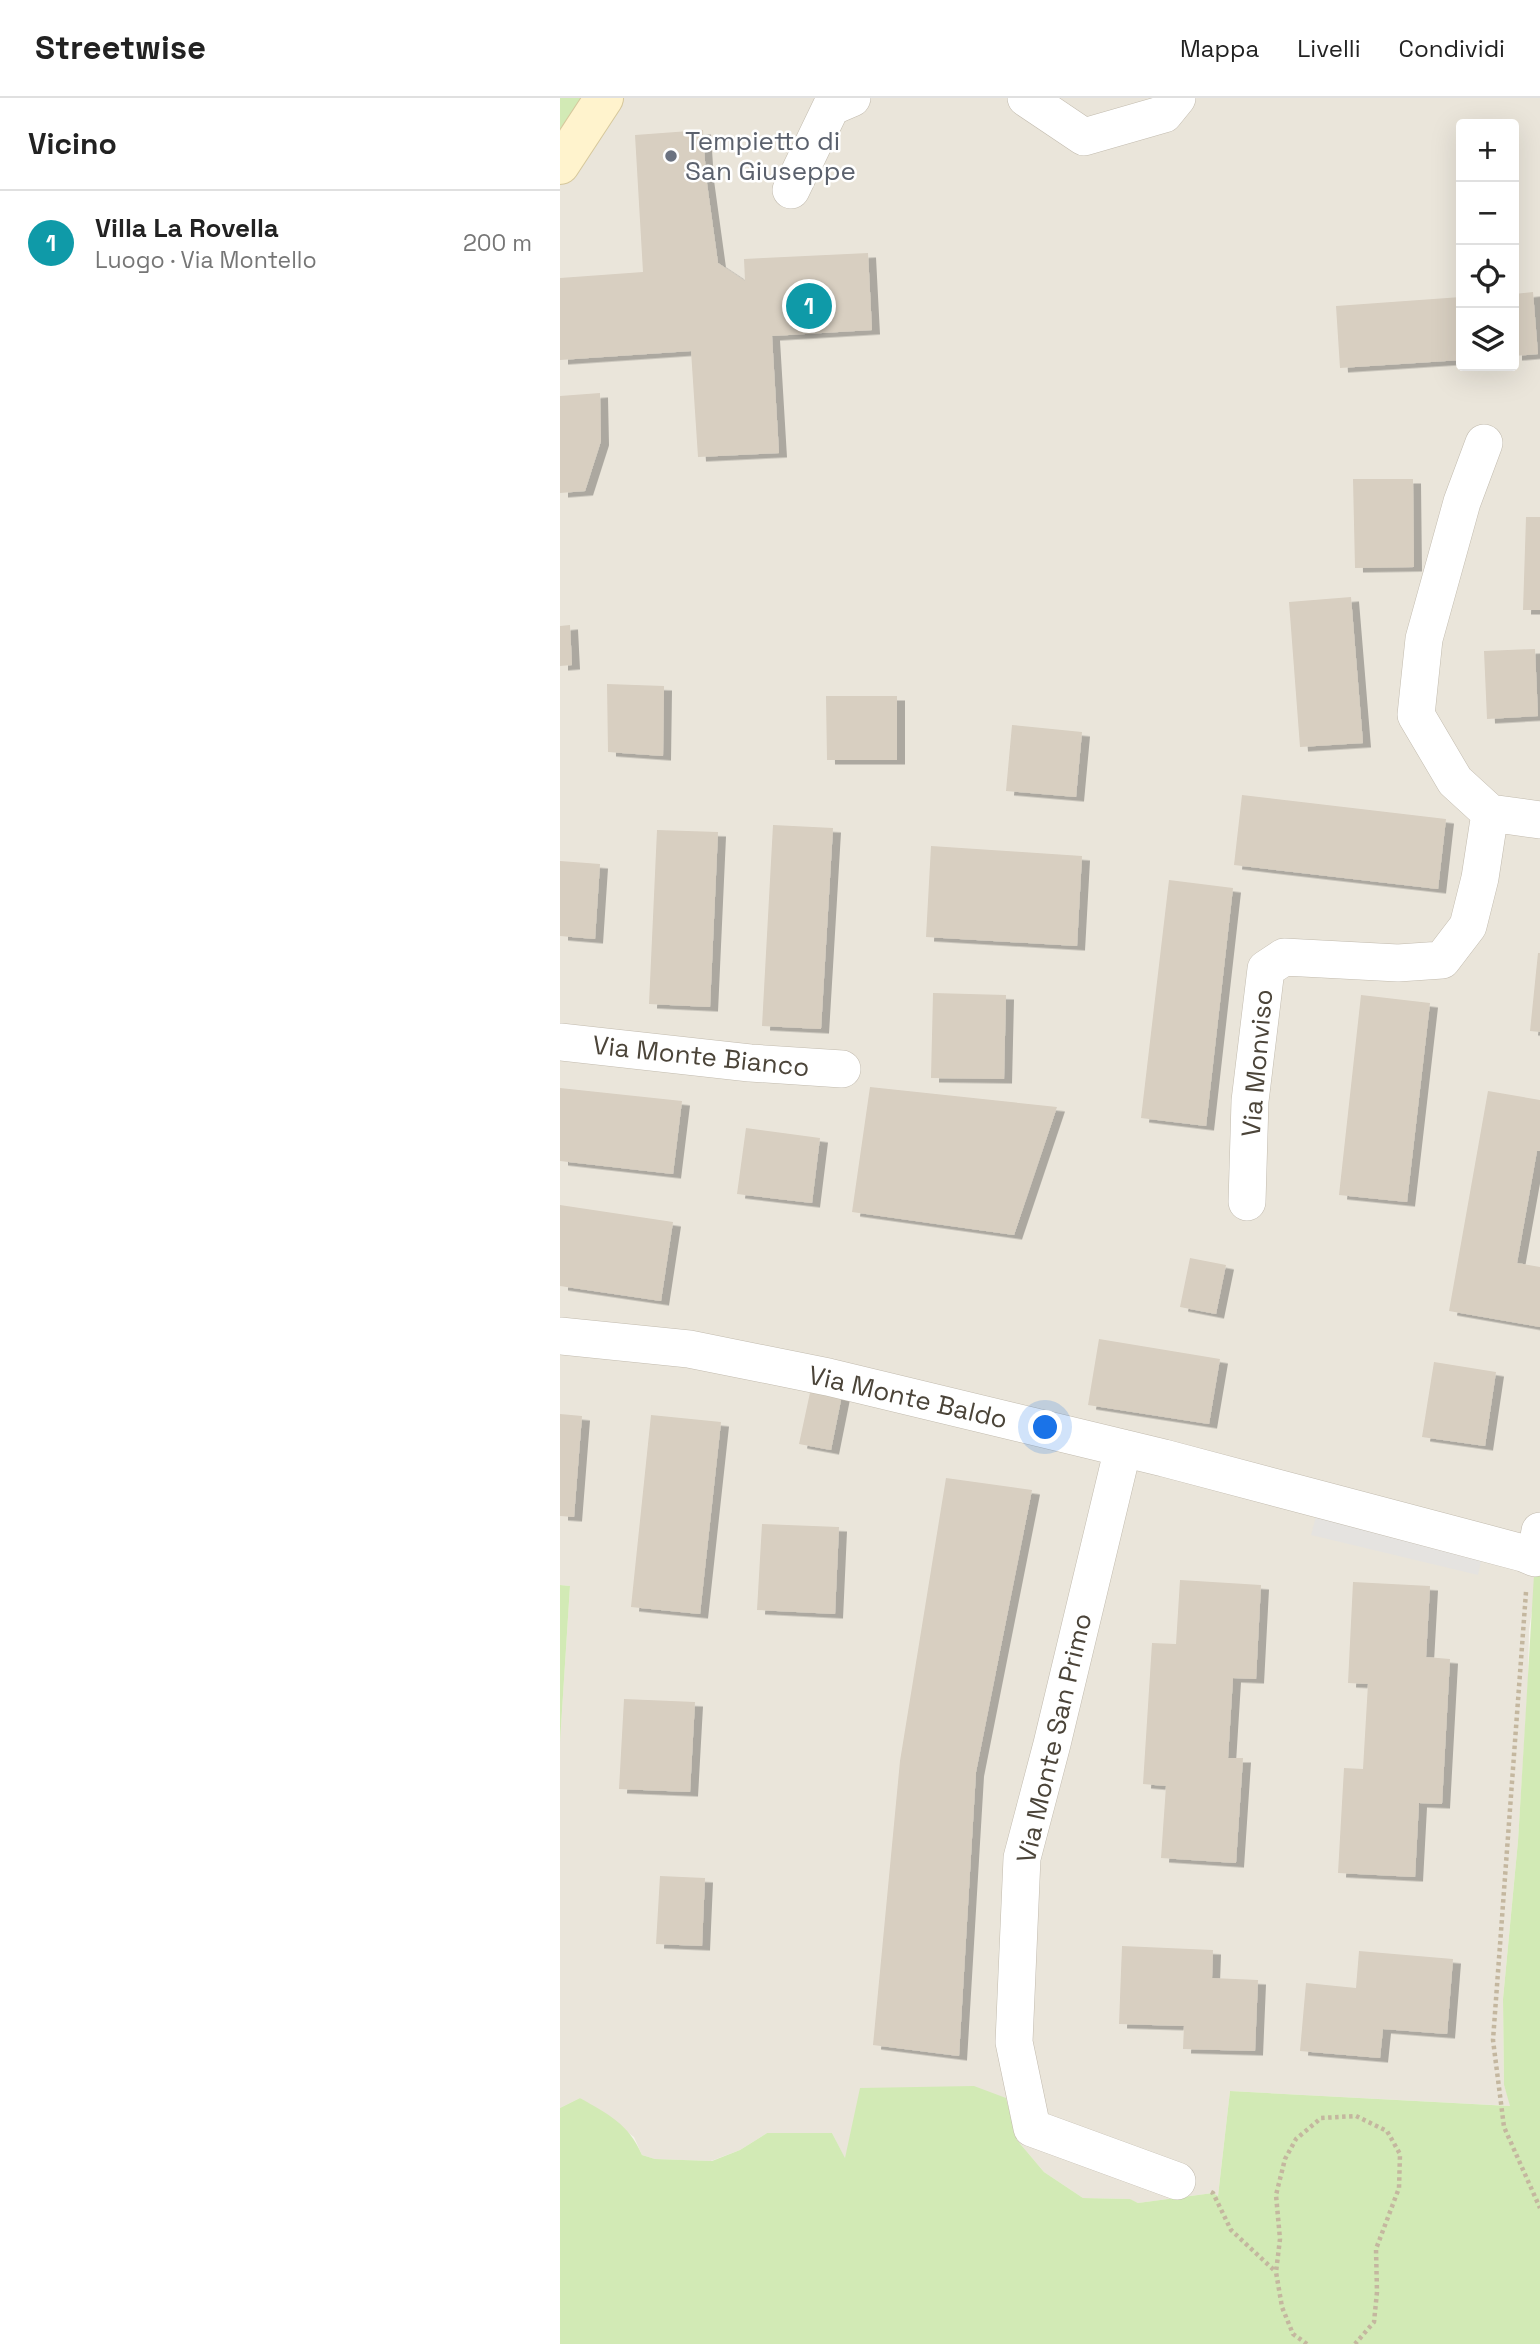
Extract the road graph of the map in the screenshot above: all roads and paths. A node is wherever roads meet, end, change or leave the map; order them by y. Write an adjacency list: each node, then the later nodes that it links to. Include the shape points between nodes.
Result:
1 (604, 98): 5 (street)
2 (852, 98): 6 (street, via 831,107)
3 (1026, 98): 4 (street, via 1084,136 1164,114)
4 (1177, 98)
5 (560, 165)
6 (791, 190)
7 (1484, 443): 8 (street, via 1462,502 1424,639 1416,715 1455,781)
8 (1490, 813): 9 (street); 12 (street, Via Monviso, via 1468,926 1442,960 1398,963 1283,957 1266,969 1250,1101)
9 (1540, 820)
10 (560, 1042): 11 (street, Via Monte Bianco)
11 (842, 1069)
12 (1247, 1202)
13 (560, 1336): 14 (street, Via Monte Baldo, via 689,1349 828,1377)
14 (1123, 1448): 15 (street, Via Monte Baldo); 16 (street, Via Monte San Primo, via 1022,1858 1014,2042 1032,2128)
15 (1532, 1547): 17 (path, via 1493,2040 1504,2127)
16 (1177, 2181): 18 (path, via 1213,2193 1231,2230)
17 (1540, 2208)
18 (1276, 2272): 19 (path, via 1293,2334); 20 (path, via 1280,2239 1276,2195 1296,2139 1321,2118 1356,2116 1387,2131 1400,2154 1399,2188 1376,2249 1374,2322)
19 (1307, 2344)
20 (1355, 2344)

